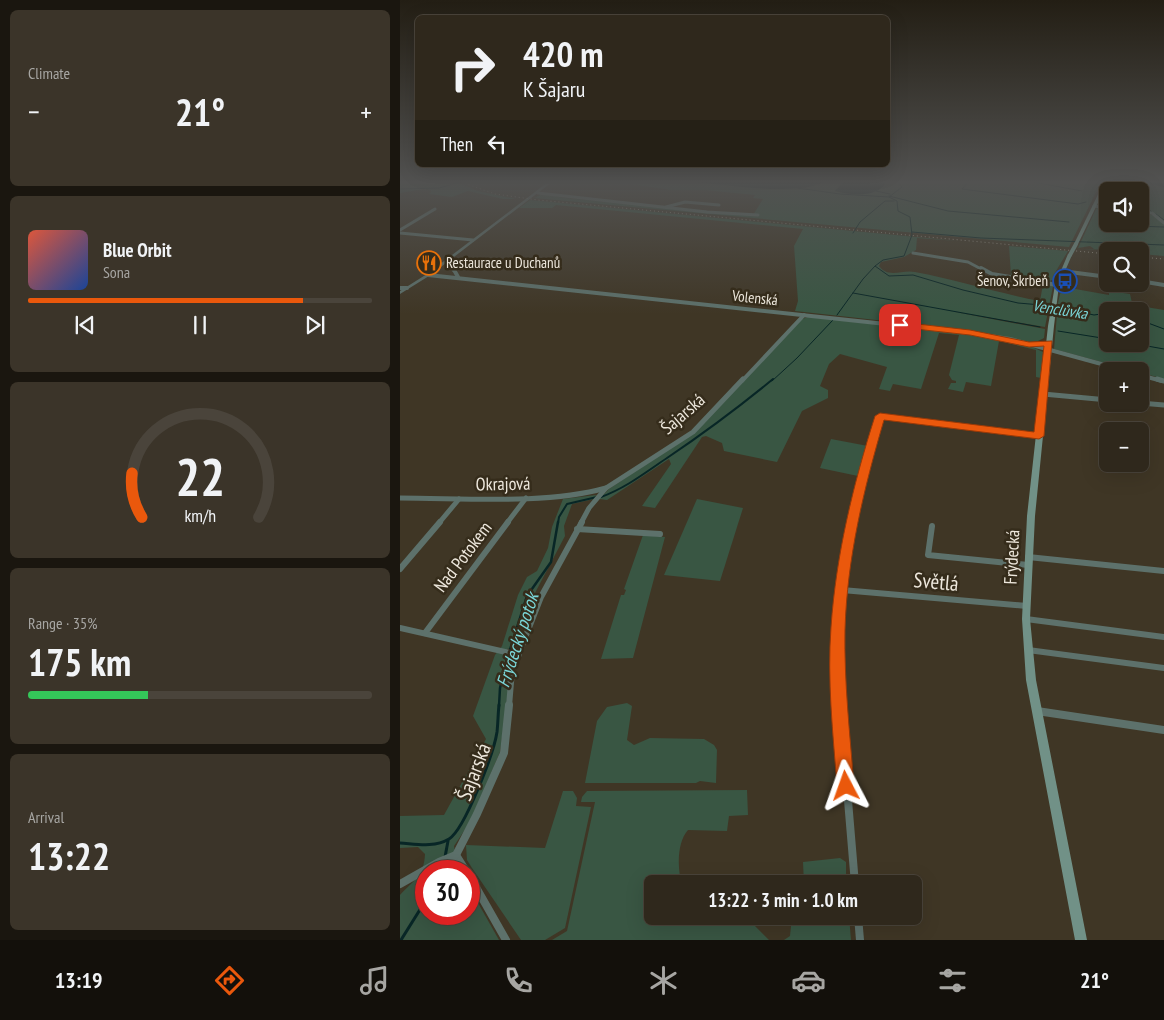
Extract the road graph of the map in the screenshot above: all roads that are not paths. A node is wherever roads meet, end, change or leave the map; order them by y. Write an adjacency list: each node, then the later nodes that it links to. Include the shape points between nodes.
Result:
1 (493, 226): 4 (street)
2 (1085, 226): 7 (main road, Frýdecká, bridge)
3 (400, 232): 4 (street)
4 (473, 240): 6 (street)
5 (913, 253): 12 (street, via 966,262 992,274)
6 (447, 259): 8 (street); 10 (street)
7 (1062, 271): 9 (street); 12 (main road, Frýdecká)
8 (428, 275): 10 (street, Volenská); 15 (street)
9 (1099, 276)
10 (458, 277): 17 (street, Volenská)
11 (1149, 282): 13 (street)
12 (1057, 285): 18 (main road, Frýdecká)
13 (1164, 285)
14 (400, 288): 15 (street)
15 (407, 288): 16 (street)
16 (400, 293)
17 (804, 314): 18 (street, Volenská, via 970,333); 27 (street, Šajarská, via 693,432)
18 (1049, 346): 19 (street, Volenská); 22 (main road, Frýdecká)
19 (1099, 362)
20 (1149, 377): 21 (street)
21 (1164, 381)
22 (1044, 394): 23 (street); 26 (main road, Frýdecká)
23 (1099, 399)
24 (1149, 403): 25 (street)
25 (1164, 404)
26 (1039, 436): 34 (main road, Frýdecká); 37 (street, via 880,416 861,479 844,563)
27 (606, 488): 29 (street, Okrajová, via 581,494); 32 (street, Šajarská)
28 (400, 498): 30 (street, Okrajová)
29 (526, 498): 30 (street, Okrajová); 41 (street, Nad Potokem)
30 (459, 499): 35 (street)
31 (932, 526): 34 (street, via 928,555)
32 (577, 529): 33 (street); 44 (street, Šajarská)
33 (660, 534)
34 (1028, 561): 36 (street); 38 (main road, Frýdecká)
35 (400, 569)
36 (1164, 571)
37 (842, 590): 38 (street, Světlá); 50 (street, via 838,685)
38 (1026, 606): 39 (main road, Frýdecká)
39 (1026, 619): 42 (street); 43 (main road, Frýdecká)
40 (400, 628): 41 (street)
41 (424, 633): 44 (street)
42 (1164, 637)
43 (1027, 650): 45 (street); 46 (main road, Frýdecká)
44 (517, 654): 48 (street, Šajarská, via 512,671 504,753 477,814)
45 (1164, 668)
46 (1036, 711): 47 (street); 56 (main road, Frýdecká)
47 (1164, 730)
48 (449, 857): 49 (street); 51 (street)
49 (453, 860)
50 (854, 875)
51 (400, 884)
52 (480, 894): 54 (street)
53 (859, 925): 55 (street)
54 (506, 940)
55 (860, 940)
56 (1081, 940)

